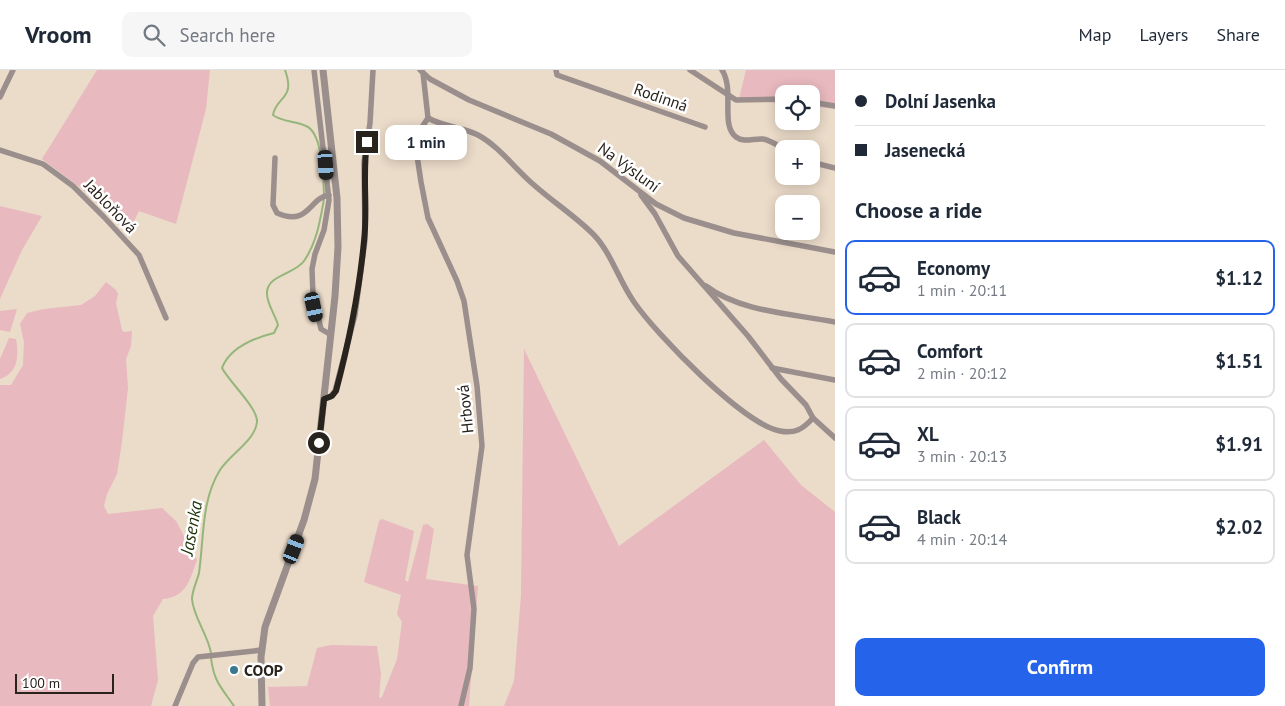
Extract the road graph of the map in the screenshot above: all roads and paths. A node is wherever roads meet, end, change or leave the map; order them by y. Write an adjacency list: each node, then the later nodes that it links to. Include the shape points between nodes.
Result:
1 (13, 70): 10 (street)
2 (314, 70): 22 (street)
3 (323, 70): 27 (street, via 337,198 337,271)
4 (373, 70): 30 (street, via 364,162 365,240 355,315 336,391)
5 (556, 70): 15 (street, Rodinná, via 557,75)
6 (690, 70): 9 (street)
7 (722, 70): 9 (street, via 729,84)
8 (421, 71): 14 (street); 21 (street, Na Výsluní, via 469,100 552,134 600,161)
9 (728, 96): 11 (street, via 736,100); 16 (street, via 728,119 736,137 743,140 766,139)
10 (0, 98)
11 (775, 100)
12 (820, 104): 13 (street)
13 (835, 106)
14 (428, 118): 31 (street, via 439,124 464,129 493,145 533,184 594,234 633,301 661,334 745,414 779,431 800,430); 36 (street, Hrbová, via 416,149 421,182 428,218 464,301 482,446 467,555 474,609 470,668)
15 (705, 127)
16 (775, 144)
17 (0, 150): 25 (street, Jabloňová, via 43,164 72,186 121,234 139,255)
18 (275, 158): 22 (street, via 275,212 299,215)
19 (820, 164): 20 (street)
20 (835, 168)
21 (640, 193): 23 (street, Na Výsluní, via 700,224); 24 (street)
22 (325, 196): 27 (street, via 324,230 313,259 312,283 319,325)
23 (835, 252)
24 (695, 278): 26 (street, via 738,304); 28 (street, via 748,336)
25 (166, 318)
26 (835, 322)
27 (331, 335): 30 (street)
28 (772, 368): 29 (street); 31 (street, via 806,405)
29 (835, 380)
30 (324, 399): 33 (street, via 316,471 308,506 268,616)
31 (813, 418): 32 (street)
32 (835, 438)
33 (262, 650): 34 (street, via 198,657 192,663); 35 (street)
34 (175, 706)
35 (262, 706)
36 (461, 706)

